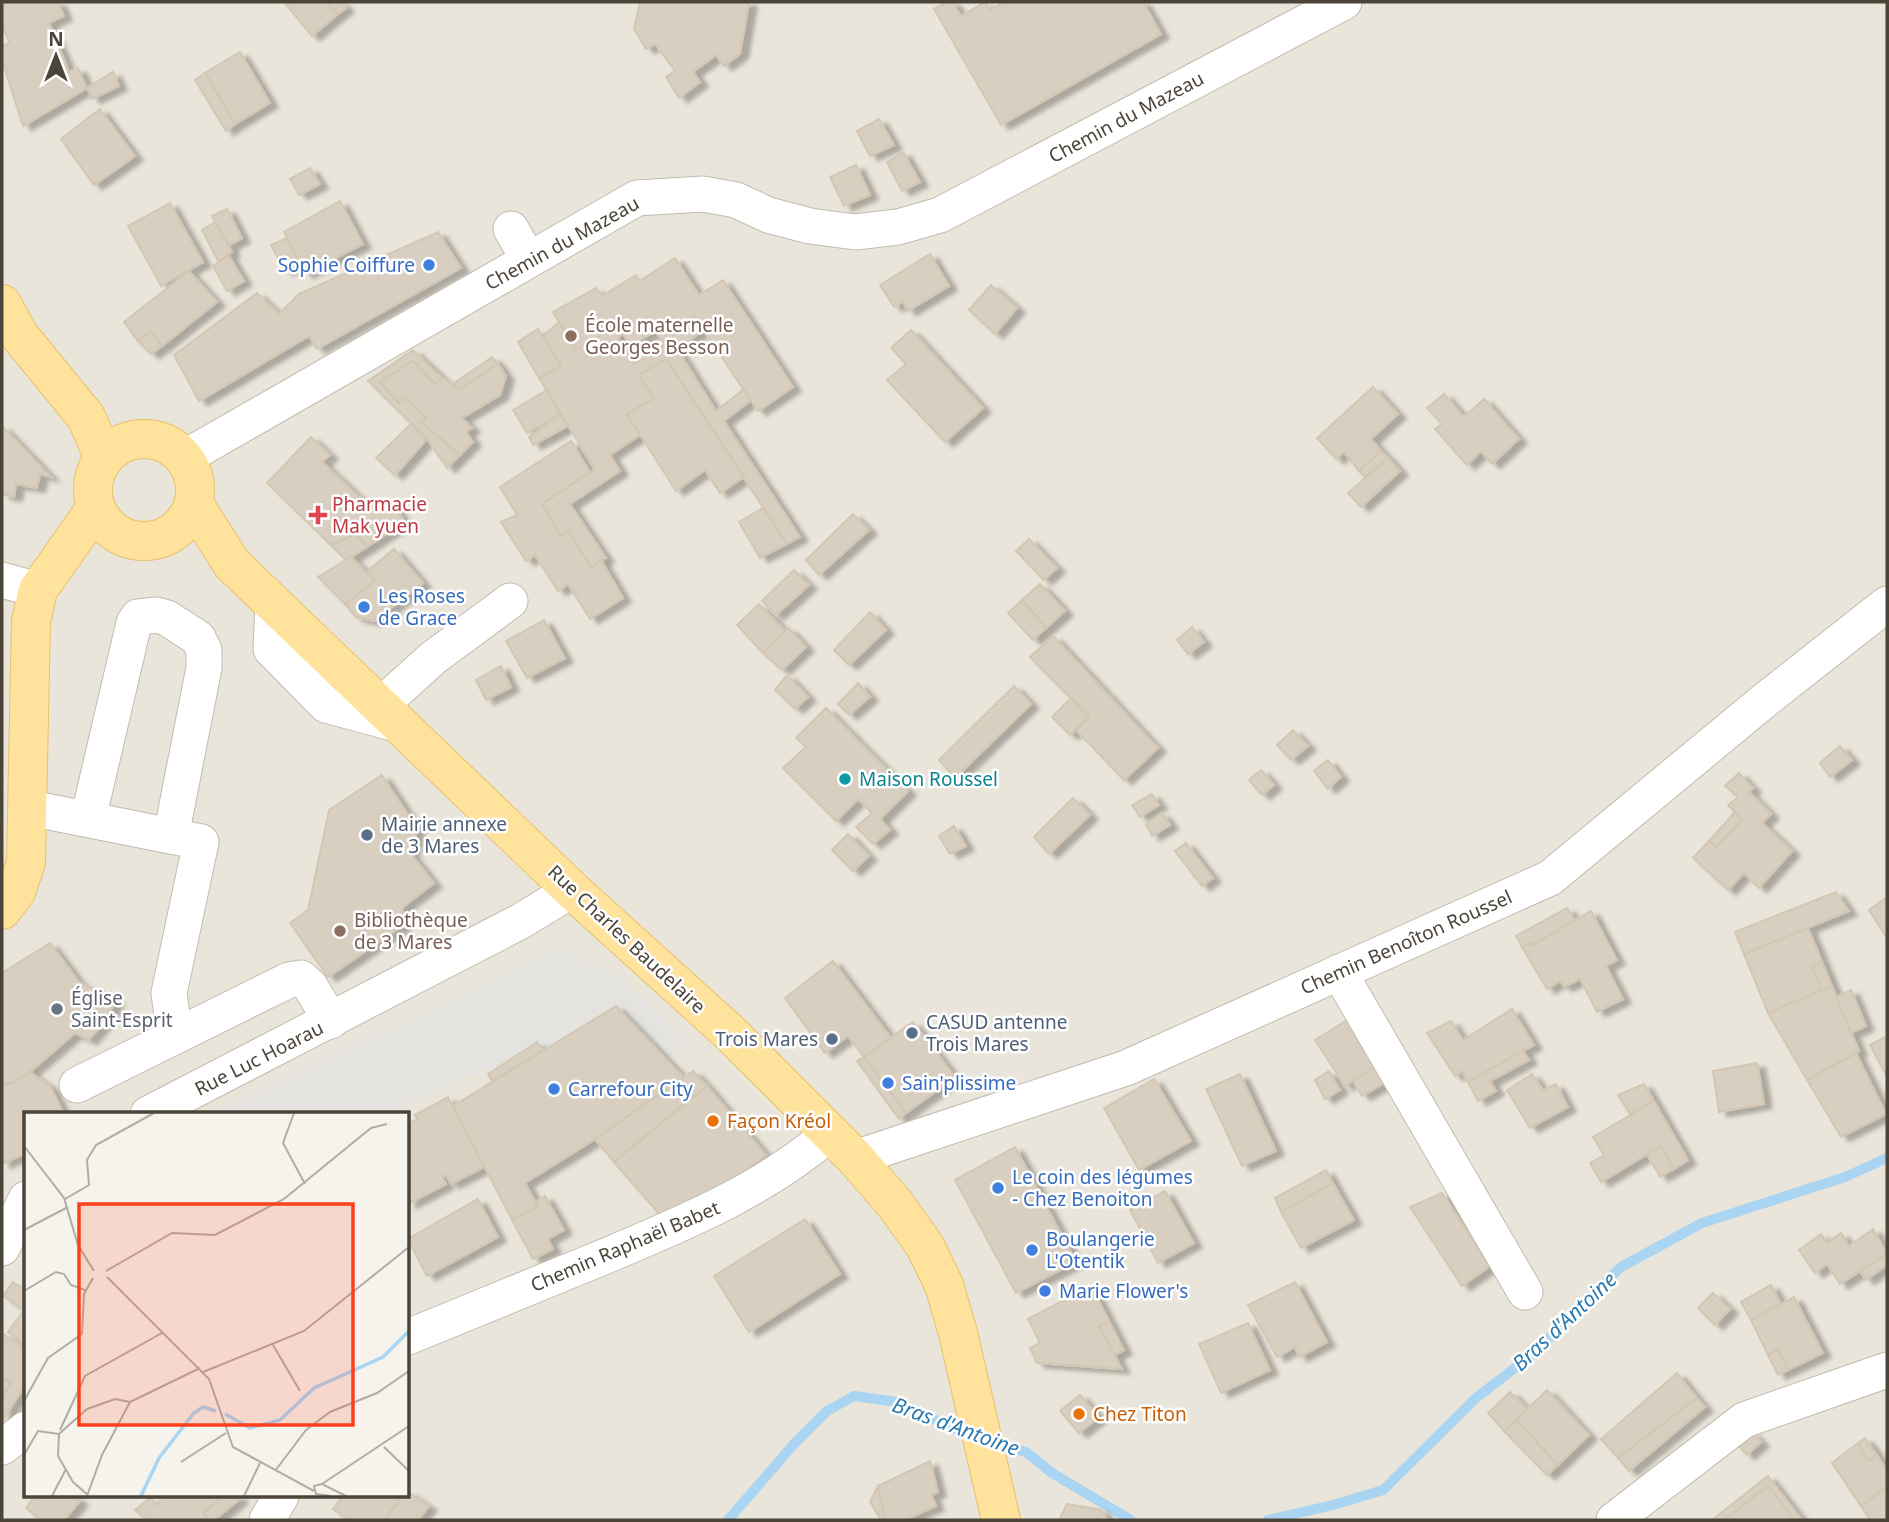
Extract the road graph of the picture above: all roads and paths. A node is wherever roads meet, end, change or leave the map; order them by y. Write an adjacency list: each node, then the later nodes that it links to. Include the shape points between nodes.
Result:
1 (1344, 2): 3 (street, Chemin du Mazeau, via 940,215 898,227 855,232 799,223 736,200 703,194 637,198)
2 (511, 229): 3 (street)
3 (529, 260): 6 (street, Chemin du Mazeau)
4 (2, 304): 5 (main road, via 19,335)
5 (115, 450): 6 (main road, via 142,439 172,447); 8 (main road, via 95,474 93,491)
6 (184, 458): 7 (main road, via 192,472)
7 (194, 504): 9 (main road); 10 (main road, Rue Charles Baudelaire)
8 (106, 521): 9 (main road, via 132,540); 12 (main road, via 70,548)
9 (167, 536): 10 (main road, Rue Charles Baudelaire)
10 (232, 564): 15 (main road, Rue Charles Baudelaire)
11 (2, 580): 12 (street)
12 (38, 590): 16 (main road, via 31,621)
13 (510, 601): 15 (street, via 433,658)
14 (1887, 604): 21 (street, Chemin Benoîton Roussel, via 1550,878)
15 (390, 715): 19 (main road, Rue Charles Baudelaire)
16 (27, 810): 17 (street); 20 (main road, via 26,862 16,892)
17 (88, 819): 18 (street); 18 (street, via 134,623 138,617 157,615 198,638 204,650)
18 (186, 839): 23 (street, via 169,993)
19 (572, 890): 22 (street, Rue Luc Hoarau); 26 (main road, Rue Charles Baudelaire, via 730,1033)
20 (2, 910)
21 (1339, 972): 26 (street, Chemin Benoîton Roussel, via 1126,1068); 29 (street)
22 (331, 1021): 23 (street, via 301,978); 25 (street, Rue Luc Hoarau)
23 (175, 1036): 24 (street)
24 (77, 1085)
25 (152, 1112)
26 (843, 1146): 30 (street, Chemin Raphaël Babet, via 811,1150 750,1190 686,1222); 36 (main road, Rue Charles Baudelaire, via 895,1204 925,1246 944,1285)
27 (24, 1203): 28 (street)
28 (2, 1248)
29 (1525, 1292)
30 (410, 1336)
31 (1887, 1370): 37 (street, via 1744,1420)
32 (24, 1430): 33 (street)
33 (2, 1447)
34 (280, 1498): 35 (street)
35 (267, 1520)
36 (1001, 1520)
37 (1614, 1520)

